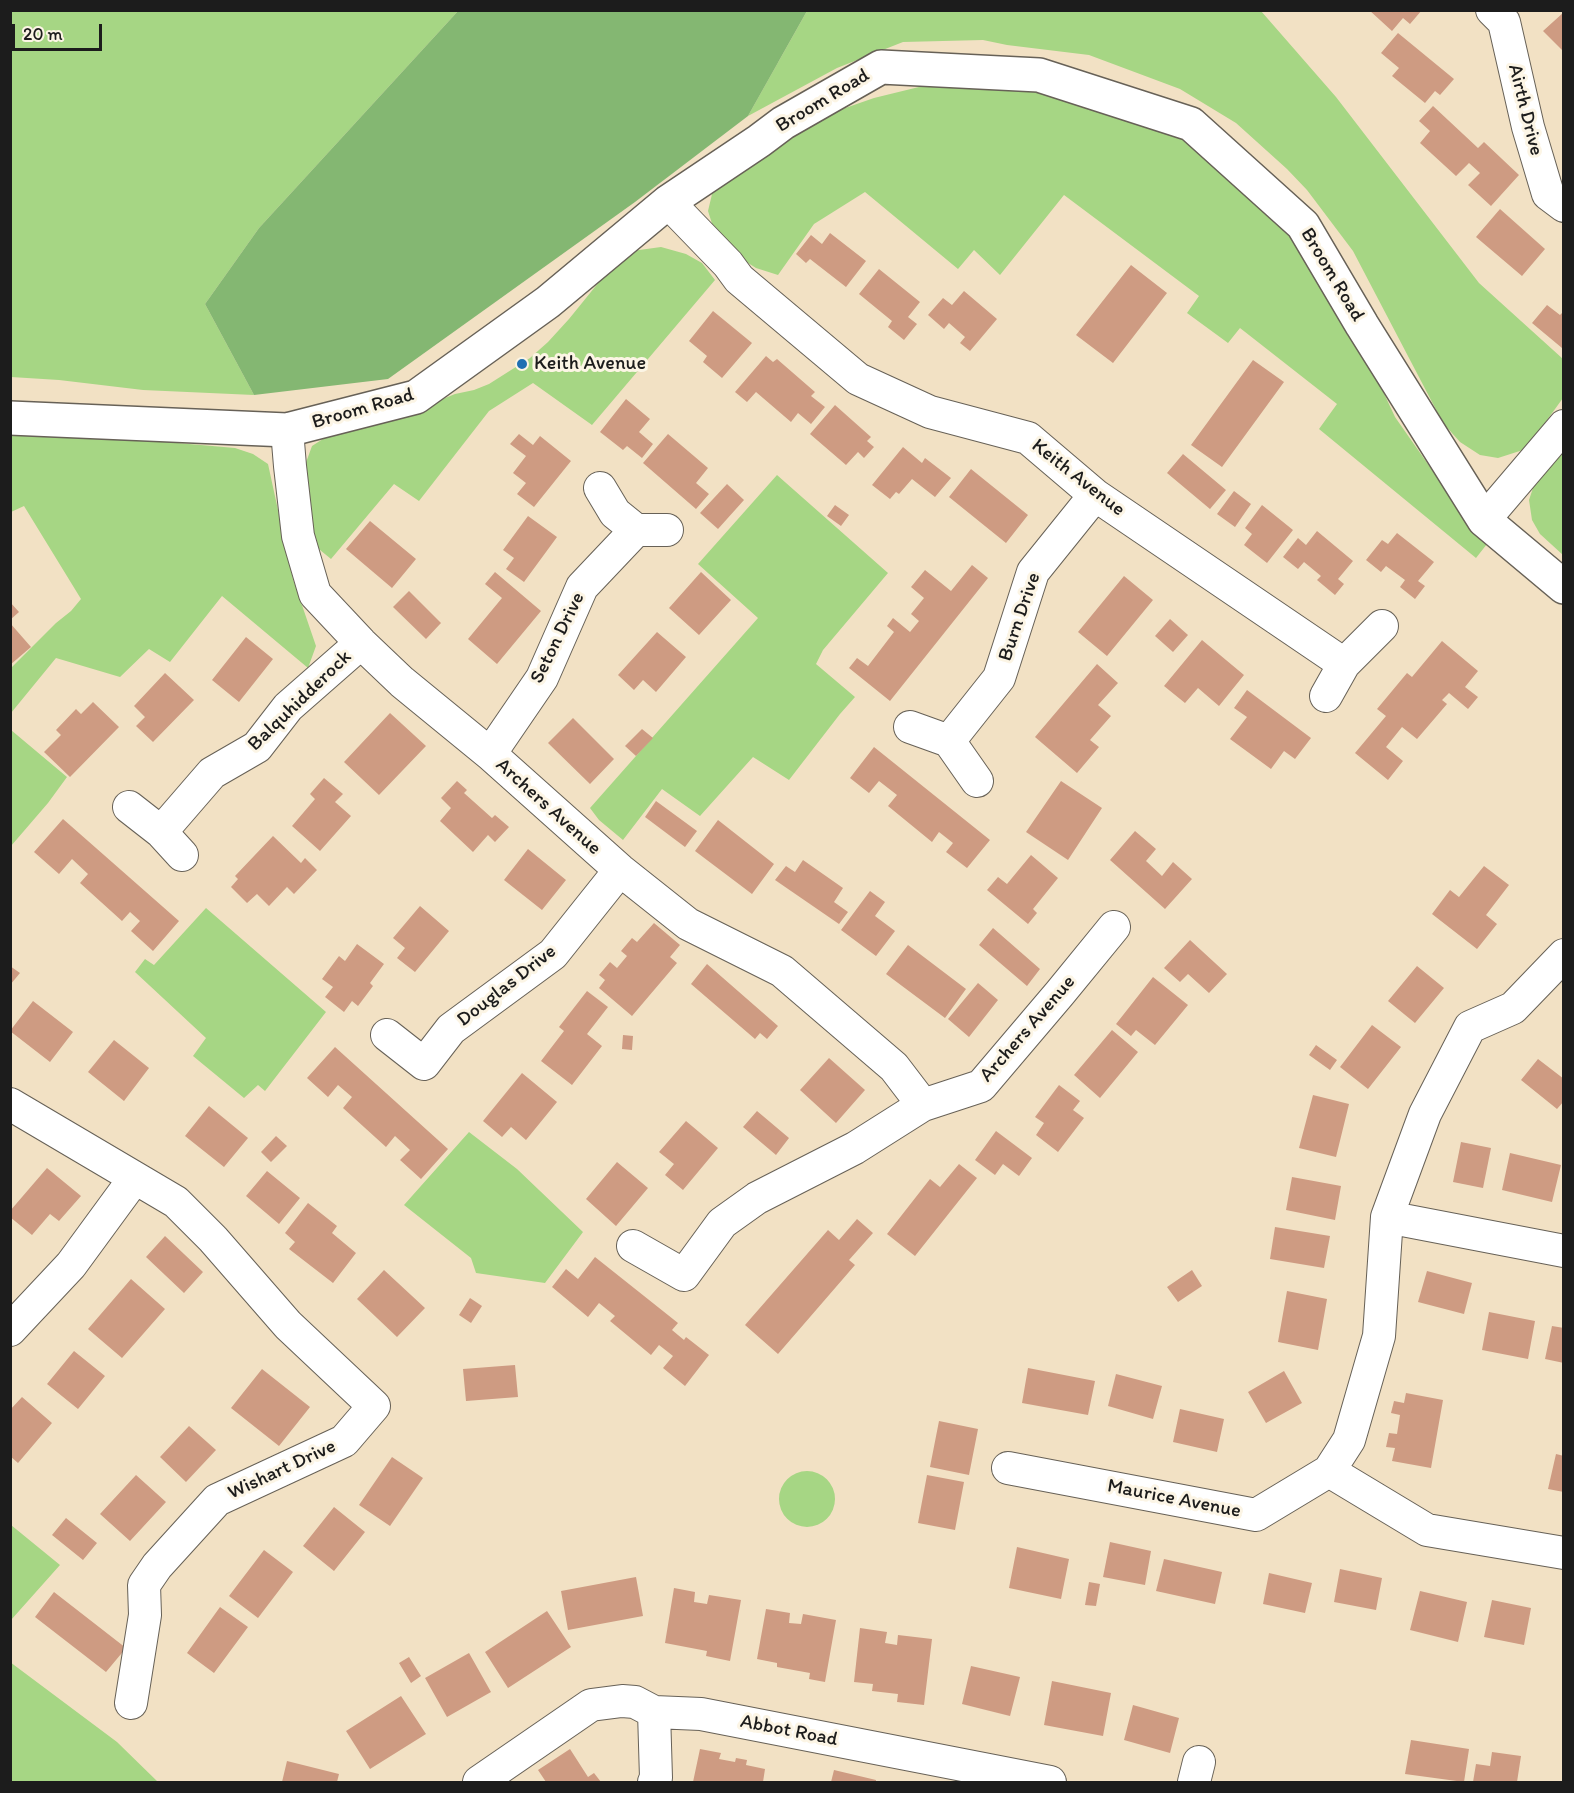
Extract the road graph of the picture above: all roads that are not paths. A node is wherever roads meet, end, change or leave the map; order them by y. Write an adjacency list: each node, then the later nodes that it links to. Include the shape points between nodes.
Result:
1 (1492, 10): 3 (street, Airth Drive, via 1504,22 1548,194)
2 (668, 202): 6 (street, Broom Road, via 548,302 416,396); 8 (street, Keith Avenue, via 739,279 858,379 930,412 1028,438); 9 (street, Broom Road, via 783,123 881,67 1039,75 1191,124 1303,225)
3 (1563, 206)
4 (10, 418): 6 (street, Broom Road)
5 (1563, 426): 9 (street)
6 (287, 430): 14 (street, Archers Avenue, via 298,536 315,594)
7 (600, 488): 10 (street, via 615,513)
8 (1095, 495): 15 (street, Keith Avenue); 18 (street, Burn Drive, via 1033,572 999,678)
9 (1484, 520): 12 (street, Broom Road)
10 (636, 530): 11 (street); 19 (street, Seton Drive, via 582,587 542,678)
11 (667, 530)
12 (1563, 587)
13 (1382, 626): 15 (street)
14 (361, 643): 19 (street, Archers Avenue); 22 (street, Balquhidderock, via 288,706 257,747 212,773)
15 (1344, 664): 16 (street)
16 (1326, 696)
17 (910, 727): 18 (street)
18 (949, 741): 20 (street)
19 (490, 754): 24 (street, Archers Avenue)
20 (977, 781)
21 (129, 807): 22 (street)
22 (161, 832): 23 (street)
23 (182, 855)
24 (620, 870): 27 (street, Douglas Drive, via 553,954 451,1029 424,1064); 29 (street, Archers Avenue, via 688,924 782,971 894,1067)
25 (1114, 927): 29 (street, Archers Avenue, via 981,1086)
26 (1563, 956): 31 (street, Maurice Avenue, via 1513,1008 1470,1027 1425,1114)
27 (387, 1035)
28 (10, 1104): 30 (street, Wishart Drive)
29 (923, 1105): 32 (street, Archers Avenue, via 855,1148 757,1198 722,1224 684,1275)
30 (134, 1179): 34 (street, via 71,1265); 38 (street, Wishart Drive, via 176,1202 288,1325 374,1406 344,1441 217,1500 157,1566 144,1585 144,1616)
31 (1387, 1216): 33 (street); 36 (street, Maurice Avenue, via 1379,1336 1349,1440)
32 (633, 1246)
33 (1563, 1251)
34 (10, 1330)
35 (1008, 1468): 36 (street, Maurice Avenue, via 1256,1515)
36 (1329, 1471): 37 (street, via 1427,1530)
37 (1563, 1553)
38 (131, 1703)
39 (654, 1712): 40 (street, Abbot Road, via 702,1714); 41 (street, Abbot Road, via 635,1702 591,1705); 42 (street)
40 (920, 1770): 43 (street, Abbot Road)
41 (479, 1782)
42 (654, 1782)
43 (1050, 1782)

